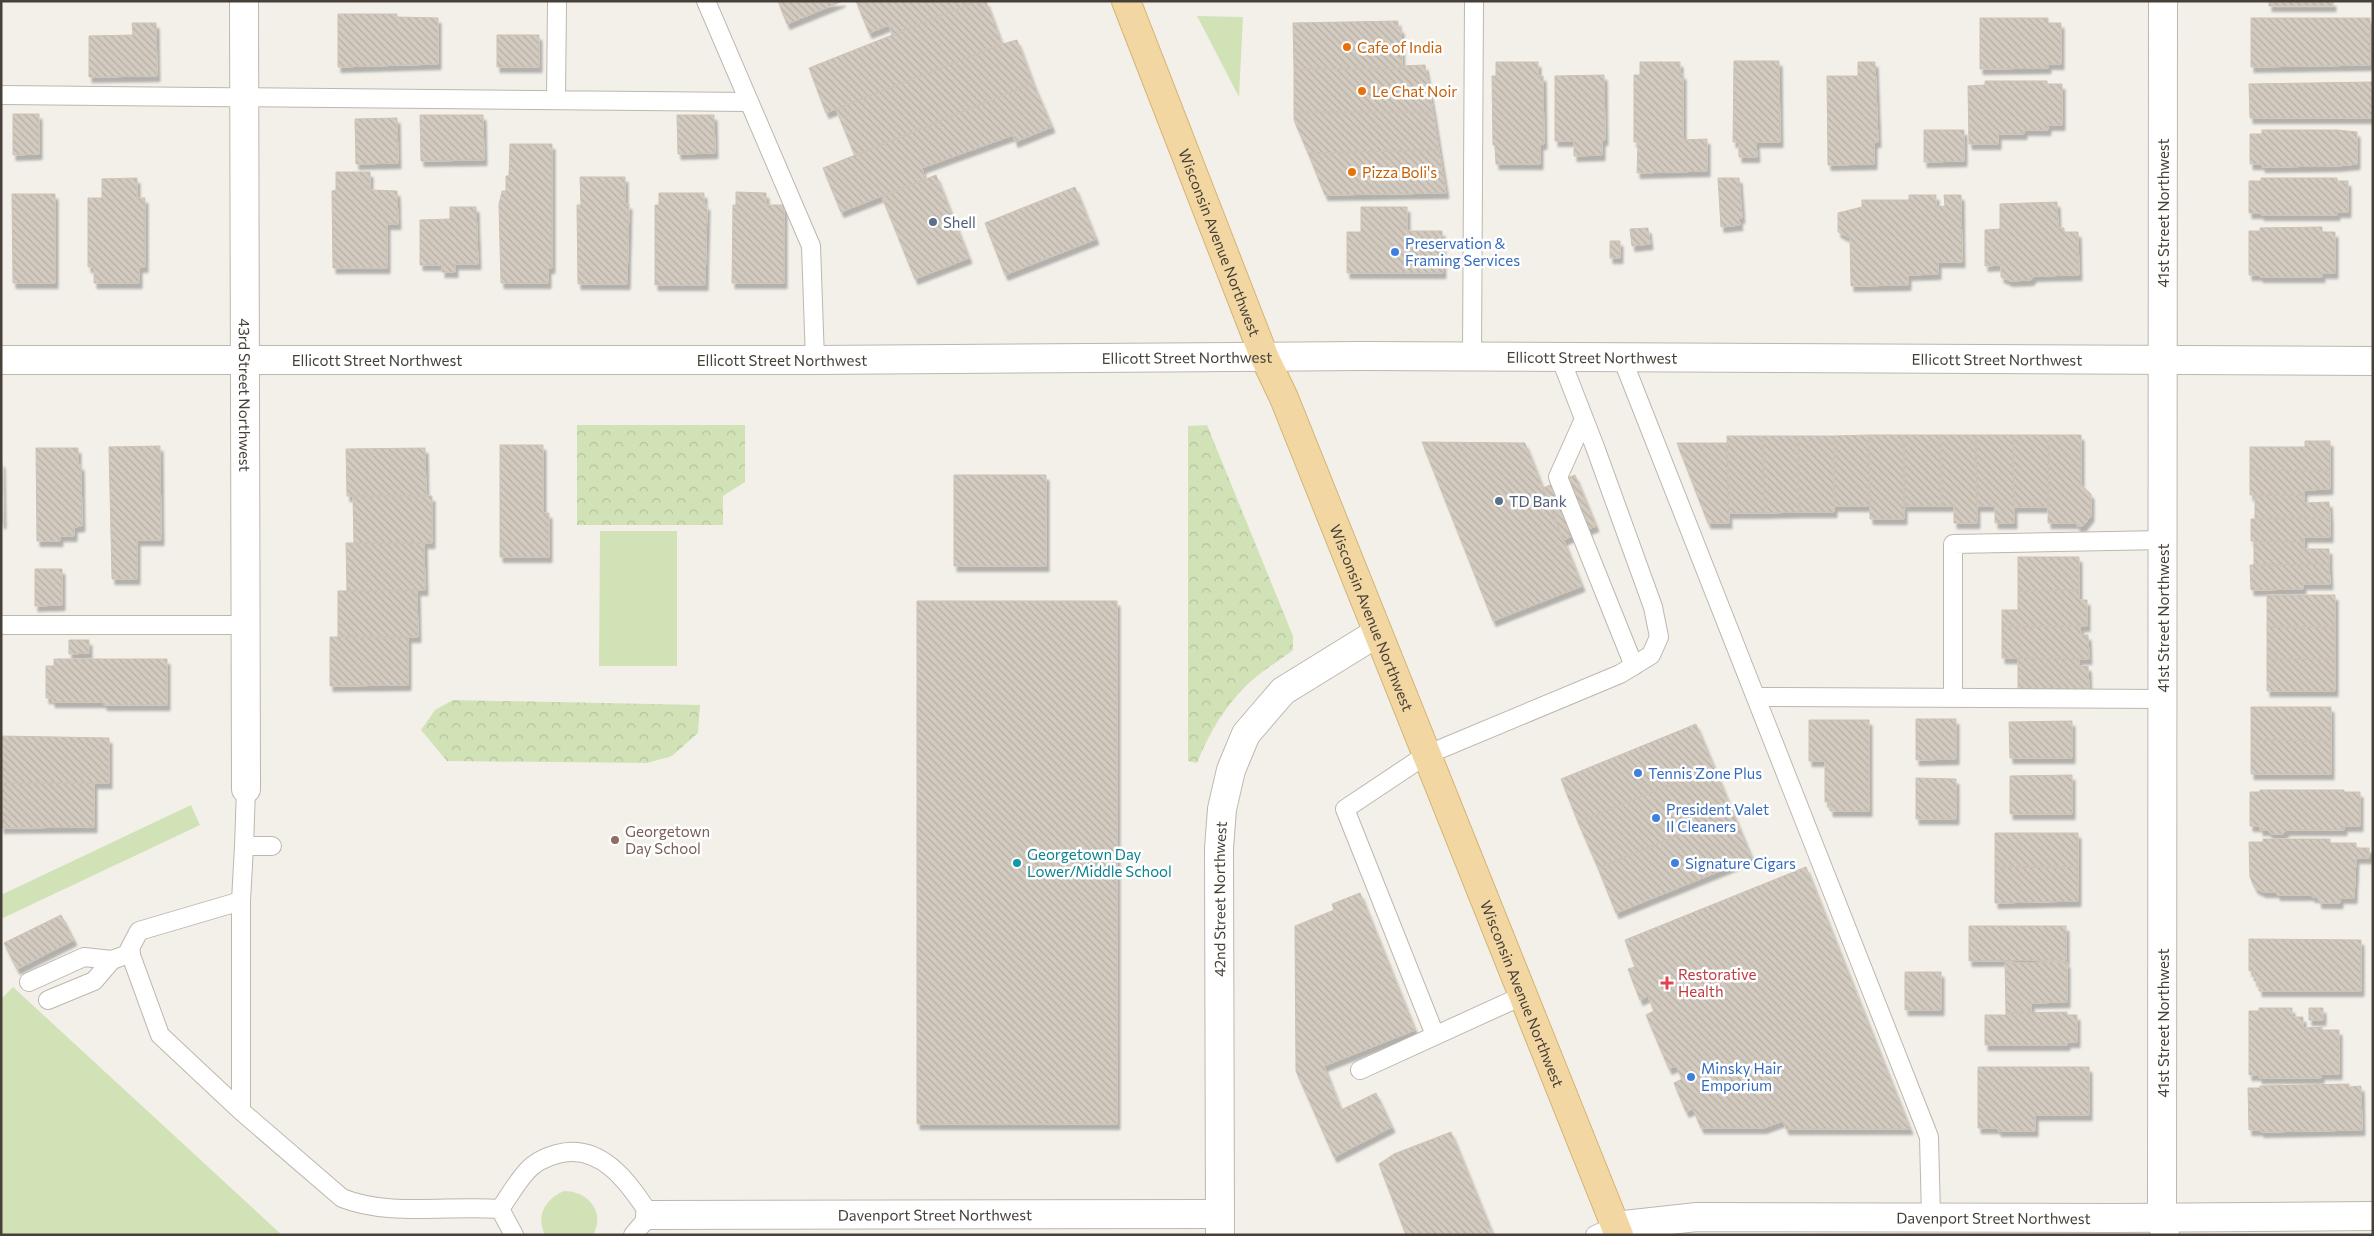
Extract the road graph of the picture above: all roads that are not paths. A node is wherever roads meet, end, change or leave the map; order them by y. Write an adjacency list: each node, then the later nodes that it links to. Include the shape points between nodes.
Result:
1 (244, 1): 8 (street, 43rd Street Northwest)
2 (557, 1): 9 (lane)
3 (706, 1): 10 (lane)
4 (1474, 1): 12 (lane)
5 (2163, 1): 18 (street, 41st Street Northwest)
6 (1130, 3): 11 (main road, Wisconsin Avenue Northwest)
7 (1, 95): 8 (lane)
8 (244, 96): 9 (lane); 16 (street, 43rd Street Northwest)
9 (556, 99): 10 (lane)
10 (749, 102): 17 (lane, via 811,246)
11 (1264, 356): 12 (street, Ellicott Street Northwest); 17 (street, Ellicott Street Northwest); 24 (main road, Wisconsin Avenue Northwest, via 1284,398)
12 (1472, 356): 13 (street, Ellicott Street Northwest)
13 (1560, 357): 14 (street, Ellicott Street Northwest); 20 (lane)
14 (1622, 358): 18 (street, Ellicott Street Northwest); 26 (lane)
15 (1, 360): 16 (street, Ellicott Street Northwest)
16 (244, 360): 17 (street, Ellicott Street Northwest); 23 (street, 43rd Street Northwest)
17 (815, 360)
18 (2164, 360): 19 (street, Ellicott Street Northwest); 21 (street, 41st Street Northwest)
19 (2373, 361)
20 (1584, 418): 25 (lane, via 1558,477); 25 (lane, via 1654,614 1659,637 1651,655)
21 (2164, 540): 27 (lane, via 1953,544); 28 (street, 41st Street Northwest)
22 (1, 625): 23 (lane)
23 (245, 625): 30 (street, 43rd Street Northwest)
24 (1377, 633): 29 (main road, Wisconsin Avenue Northwest); 45 (street, 42nd Street Northwest, via 1283,691 1246,734 1231,770 1218,848)
25 (1634, 666): 29 (lane)
26 (1757, 697): 27 (lane); 43 (lane, via 1929,1137)
27 (1953, 698): 28 (lane)
28 (2163, 699): 47 (street, 41st Street Northwest)
29 (1426, 755): 37 (main road, Wisconsin Avenue Northwest); 39 (lane, via 1345,809)
30 (246, 789): 31 (lane)
31 (244, 846): 32 (lane); 33 (lane)
32 (272, 846)
33 (242, 901): 34 (lane, via 139,930 129,950); 41 (lane)
34 (131, 953): 35 (lane); 41 (lane, via 160,1035)
35 (112, 960): 36 (lane, via 84,957); 38 (lane, via 94,981)
36 (29, 982)
37 (1522, 996): 39 (lane); 48 (main road, Wisconsin Avenue Northwest)
38 (48, 1000)
39 (1435, 1035): 40 (lane)
40 (1360, 1070)
41 (242, 1111): 42 (lane, via 342,1198 362,1206)
42 (500, 1209): 46 (lane, via 528,1170 545,1158 565,1152 585,1153 605,1161 636,1193); 49 (lane)
43 (1931, 1216): 47 (street, Davenport Street Northwest); 48 (street, Davenport Street Northwest, via 1697,1217)
44 (2373, 1216): 47 (street, Davenport Street Northwest)
45 (1220, 1224): 46 (street, Davenport Street Northwest)
46 (642, 1225)
47 (2164, 1226)
48 (1610, 1232)
49 (514, 1235)

